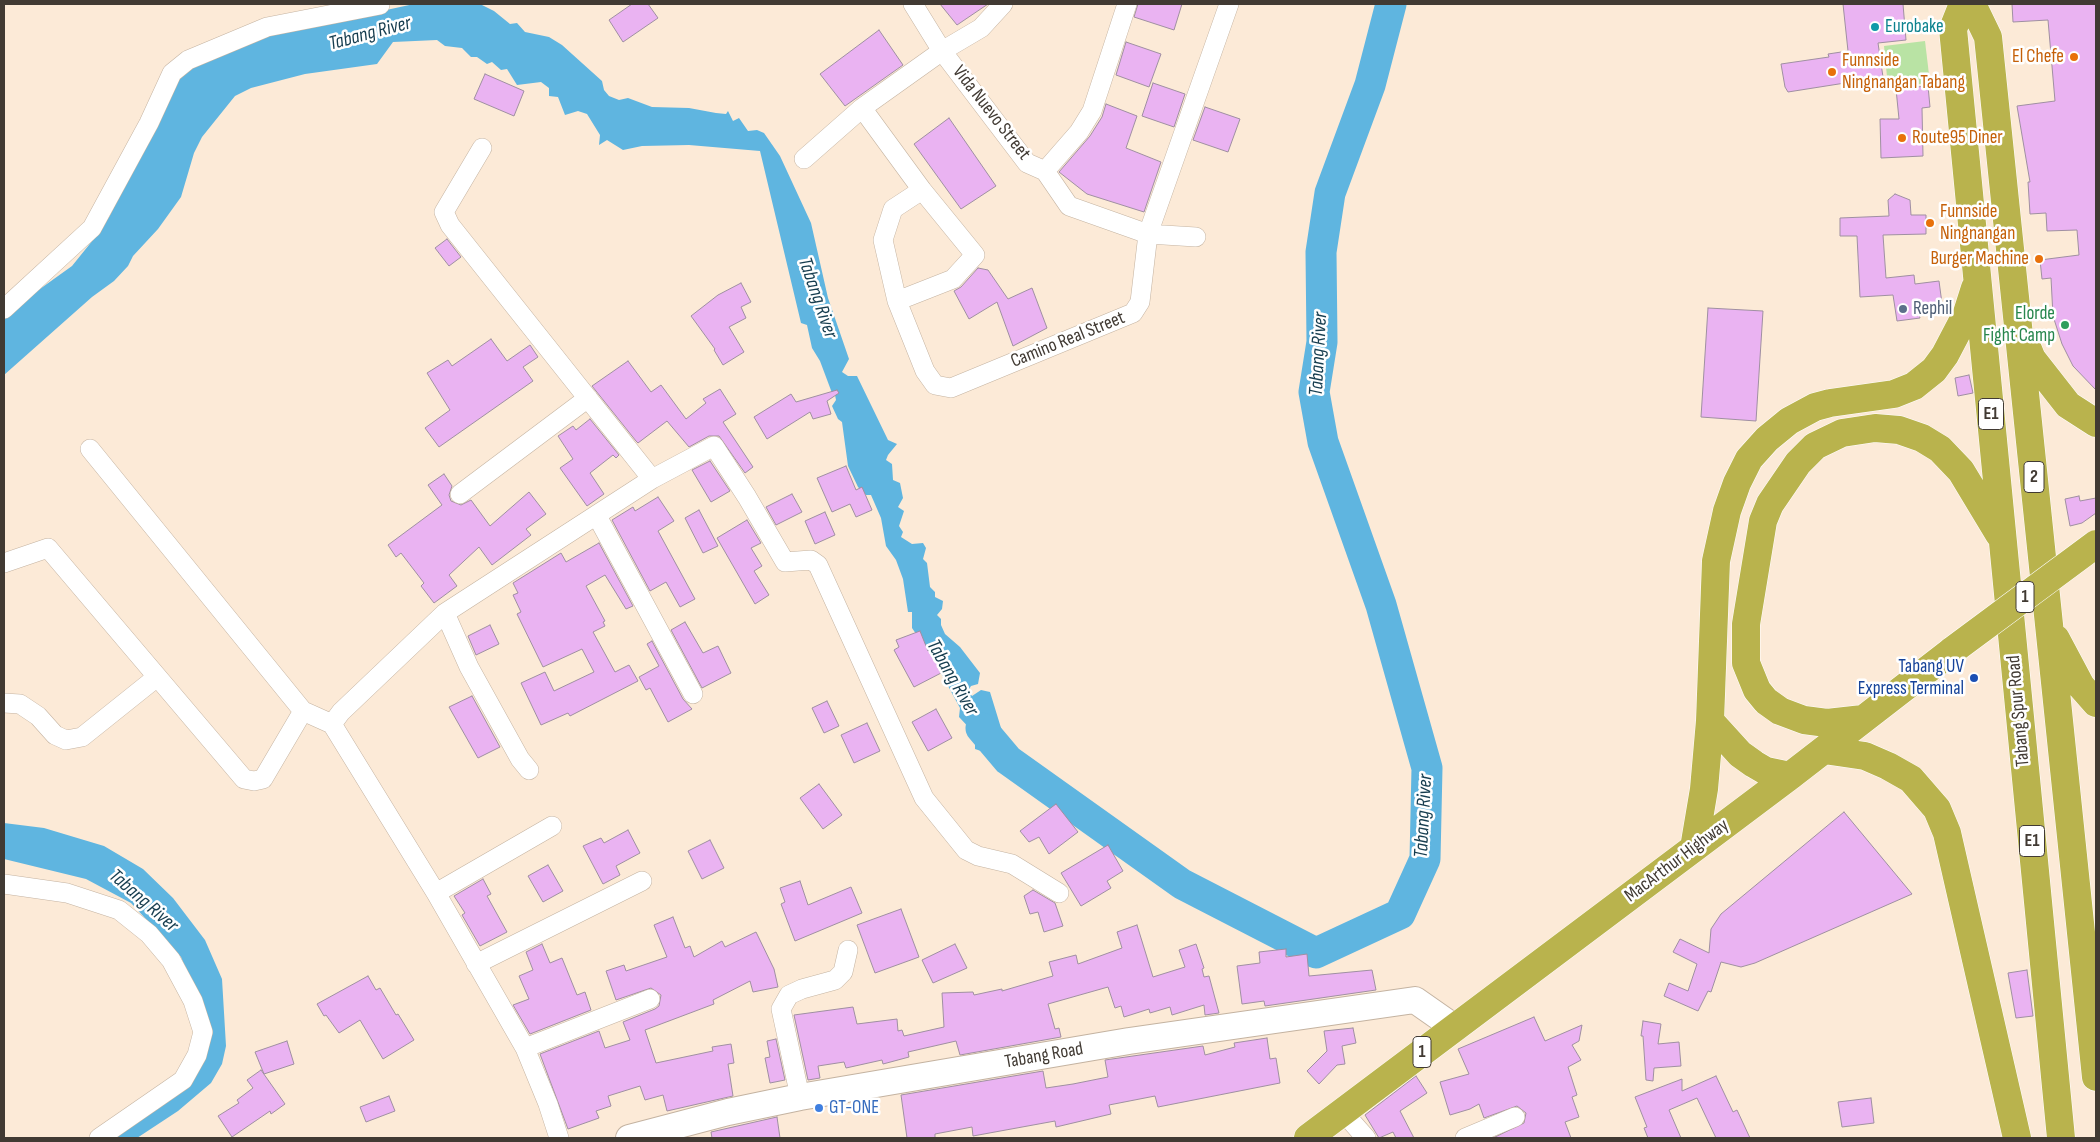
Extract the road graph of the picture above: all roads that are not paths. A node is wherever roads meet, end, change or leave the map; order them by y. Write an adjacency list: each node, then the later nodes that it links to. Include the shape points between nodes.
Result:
1 (913, 4): 8 (street, Vida Nuevo Street)
2 (1003, 4): 8 (street, via 981,28)
3 (1127, 4): 12 (street, via 1092,111 1080,132)
4 (1229, 4): 14 (street, Camino Real Street)
5 (1963, 4): 16 (highway, via 1953,29)
6 (1972, 4): 19 (highway, 2, via 1988,37)
7 (380, 5): 18 (street, via 267,27 188,60 172,73 92,228)
8 (942, 51): 9 (street); 12 (street, Vida Nuevo Street, via 1027,163)
9 (862, 108): 11 (street); 13 (street)
10 (482, 148): 20 (street, via 444,212 467,248)
11 (804, 159)
12 (1045, 172): 14 (street, Vida Nuevo Street, via 1069,206)
13 (922, 190): 17 (street, Camino Real Street, via 893,209 883,240); 17 (street, via 975,255 952,279)
14 (1148, 234): 15 (street, Vida Nuevo Street); 17 (street, Camino Real Street, via 1140,302 1133,313 951,388 935,385 925,371)
15 (1196, 238)
16 (1977, 284): 26 (highway, Tabang Spur Road / E1); 37 (highway, via 1945,355 1934,370 1914,386 1894,394 1815,407 1789,421 1749,458 1727,511 1716,561)
17 (898, 301)
18 (4, 309)
19 (2018, 327): 21 (highway, via 2032,359 2048,381 2068,405); 30 (highway, 2)
20 (588, 398): 23 (street); 24 (street)
21 (2096, 424)
22 (90, 449): 35 (street)
23 (652, 479): 25 (street); 47 (street, via 714,446 785,562 811,560 818,564 924,798 966,850 1012,864)
24 (460, 494)
25 (597, 516): 29 (street); 32 (street)
26 (2004, 543): 36 (highway, via 1961,471 1940,449 1922,438 1899,430 1875,428 1842,433 1815,446 1798,463 1770,504 1763,521 1746,624 1746,663 1758,690 1780,711 1804,720 1826,723); 66 (highway, Tabang Spur Road / E1)
27 (2096, 544): 36 (highway, MacArthur Highway / 1, bridge)
28 (4, 563): 31 (street, via 48,548)
29 (445, 613): 38 (street); 40 (street, via 478,683 520,759)
30 (2049, 627): 34 (highway, via 2081,686); 51 (highway, Tabang Spur Road / E1)
31 (157, 677): 33 (street, via 82,737 66,740 55,735 38,716 20,704); 35 (street, via 244,779 263,779)
32 (694, 694)
33 (4, 703)
34 (2096, 703)
35 (303, 711): 38 (street)
36 (1863, 719): 39 (highway, MacArthur Highway / 1)
37 (1710, 720): 41 (highway, via 1734,748 1754,764 1766,771); 43 (highway, via 1704,789)
38 (332, 724): 46 (street)
39 (1824, 750): 41 (highway, MacArthur Highway / 1); 65 (highway, via 1865,756 1888,766 1911,779 1937,809 1947,833)
40 (530, 770)
41 (1790, 776): 43 (highway, MacArthur Highway / 1)
42 (552, 826): 46 (street)
43 (1694, 848): 53 (highway, MacArthur Highway / 1)
44 (642, 881): 50 (street)
45 (4, 884): 59 (street, via 67,893 118,910 149,934 171,960 192,1000 203,1032 183,1080)
46 (436, 893): 50 (street)
47 (1059, 893)
48 (2096, 922): 51 (highway)
49 (848, 950): 56 (street, via 843,972 835,980 789,996 781,1010)
50 (476, 964): 54 (street)
51 (2086, 972): 55 (highway, Tabang Spur Road / E1)
52 (650, 999): 54 (street)
53 (1456, 1028): 56 (main road, Tabang Road, via 1415,1000 1129,1041); 57 (highway, MacArthur Highway / 1)
54 (525, 1048): 60 (street)
55 (2096, 1077)
56 (800, 1097): 61 (main road, Tabang Road)
57 (1343, 1112): 62 (highway, MacArthur Highway / 1); 63 (street)
58 (1515, 1117): 64 (street)
59 (99, 1138)
60 (559, 1138)
61 (629, 1138)
62 (1308, 1138)
63 (1366, 1138)
64 (1465, 1138)
65 (2017, 1138)
66 (2061, 1138)

